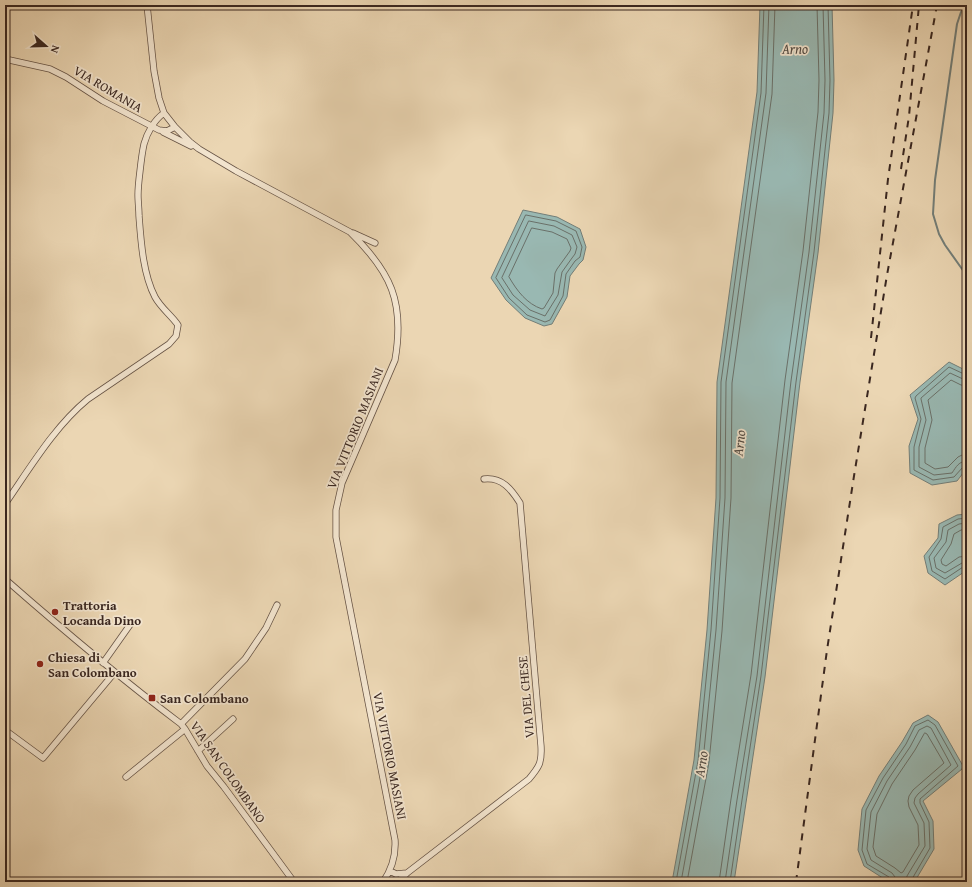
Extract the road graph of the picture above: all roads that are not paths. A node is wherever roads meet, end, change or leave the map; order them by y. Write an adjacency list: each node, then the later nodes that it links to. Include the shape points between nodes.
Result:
1 (147, 5): 3 (street, VIA VITTORIO MASIANI, via 158,98)
2 (5, 59): 4 (street, VIA ROMANIA, via 50,69)
3 (164, 113): 4 (street); 5 (street, VIA VITTORIO MASIANI)
4 (152, 127): 6 (street); 11 (street, via 144,142 142,154 138,195 140,232 144,262 155,297 178,325 176,336 169,344 79,406 41,450)
5 (175, 128): 6 (street); 7 (street, VIA VITTORIO MASIANI)
6 (159, 130): 7 (street)
7 (204, 152): 8 (street, VIA VITTORIO MASIANI)
8 (350, 232): 9 (street); 22 (street, VIA VITTORIO MASIANI, via 372,255 385,274 396,302 398,316 394,360 342,483 335,522 394,833 394,857)
9 (375, 243)
10 (484, 479): 23 (street, VIA DEL CHESE, via 494,479 508,486 520,502 542,757 535,772 528,779)
11 (5, 504)
12 (5, 579): 15 (street, VIA SAN COLOMBANO)
13 (277, 605): 18 (street, via 266,628 245,659)
14 (132, 622): 15 (street)
15 (103, 662): 16 (street, VIA SAN COLOMBANO)
16 (114, 672): 18 (street, VIA SAN COLOMBANO); 19 (street, via 43,758)
17 (233, 719): 20 (street)
18 (183, 726): 20 (street, VIA SAN COLOMBANO); 21 (street)
19 (5, 730)
20 (198, 751): 25 (street, VIA SAN COLOMBANO)
21 (126, 777)
22 (390, 871): 23 (street, via 396,874); 24 (street)
23 (407, 873): 26 (street, VIA DEL CHESE)
24 (385, 881)
25 (294, 882)
26 (398, 882)

